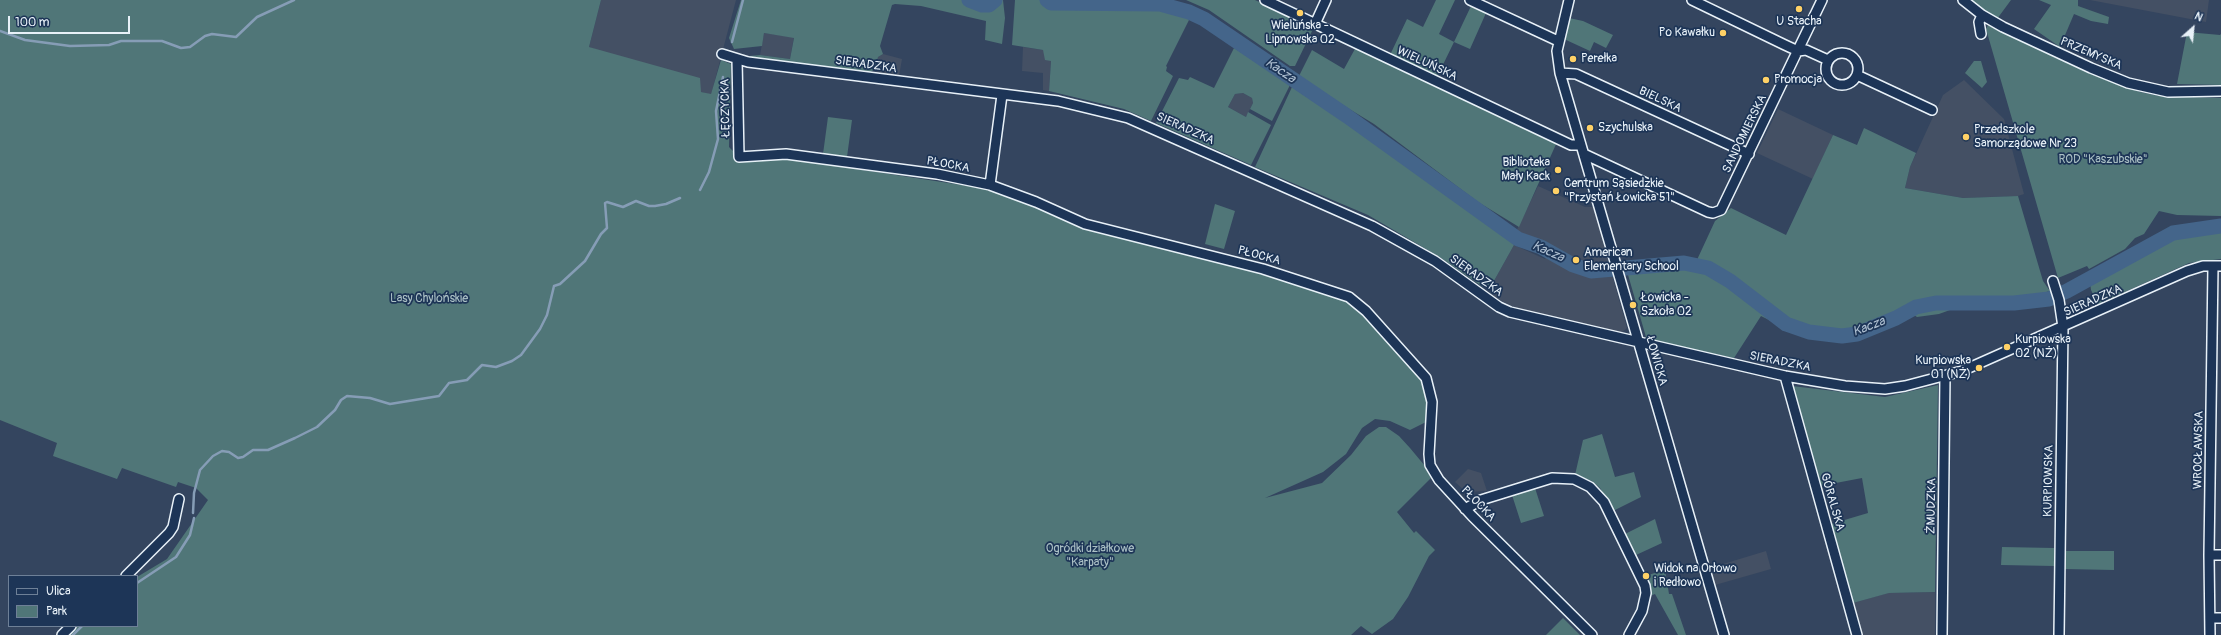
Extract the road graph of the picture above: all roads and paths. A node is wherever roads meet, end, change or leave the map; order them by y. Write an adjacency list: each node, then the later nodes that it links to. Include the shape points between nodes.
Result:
1 (1265, 0): 9 (street, WIELUŃSKA)
2 (1326, 0): 9 (street)
3 (1470, 0): 11 (street)
4 (1569, 0): 11 (street, ŁOWICKA)
5 (1692, 0): 12 (street)
6 (1822, 0): 12 (street, SANDOMIERSKA)
7 (1963, 0): 8 (street, PRZEMYSKA)
8 (1982, 15): 10 (street, via 1979,22); 18 (street, PRZEMYSKA, via 2031,42 2128,83 2168,92)
9 (1315, 24): 21 (street, WIELUŃSKA)
10 (1981, 34)
11 (1558, 40): 16 (street, ŁOWICKA, via 1557,59)
12 (1798, 51): 15 (street, via 1806,50); 22 (street, SANDOMIERSKA)
13 (722, 54): 14 (street, SIERADZKA)
14 (737, 60): 19 (street, SIERADZKA); 23 (street, ŁĘCZYCKA)
15 (1828, 60): 17 (street, via 1846,53 1856,61); 17 (street, via 1826,73 1834,83 1847,84)
16 (1560, 73): 21 (street, ŁOWICKA); 22 (street, BIELSKA, via 1576,74)
17 (1857, 75): 20 (street)
18 (2221, 91)
19 (1002, 95): 24 (street); 29 (street, SIERADZKA, via 1071,103 1128,118 1372,226 1435,261 1510,312)
20 (1932, 110)
21 (1582, 150): 25 (street, WIELUŃSKA, via 1708,212 1716,212); 29 (street, ŁOWICKA)
22 (1749, 154): 25 (street, SANDOMIERSKA)
23 (739, 157): 24 (street, PŁOCKA, via 786,154 929,173)
24 (990, 185): 33 (street, PŁOCKA, via 1085,224 1263,270 1349,297 1366,311 1426,378 1432,402 1430,465 1438,480)
25 (1724, 206)
26 (2217, 266): 28 (street, SIERADZKA, via 2187,271); 34 (street, WROCŁAWSKA)
27 (2054, 286): 28 (street)
28 (2063, 327): 31 (street, SIERADZKA, via 1978,365); 46 (street, KURPIOWSKA)
29 (1638, 343): 30 (street, SIERADZKA); 43 (street, ŁOWICKA)
30 (1785, 376): 31 (street, SIERADZKA, via 1866,389 1905,386); 44 (street, GÓRALSKA)
31 (1945, 376): 45 (street, ŻMUDZKA)
32 (179, 499): 36 (street, via 173,527 169,533)
33 (1465, 509): 40 (street, PŁOCKA); 42 (street, via 1481,500 1552,478 1574,479 1590,486 1604,502 1645,586 1642,611)
34 (2209, 555): 35 (street); 37 (street, WROCŁAWSKA)
35 (2221, 555)
36 (127, 575)
37 (2210, 618): 38 (street); 47 (street, WROCŁAWSKA)
38 (2221, 618)
39 (70, 627): 41 (street)
40 (1591, 634)
41 (62, 635)
42 (1629, 635)
43 (1724, 635)
44 (1857, 635)
45 (1942, 635)
46 (2058, 635)
47 (2210, 635)

